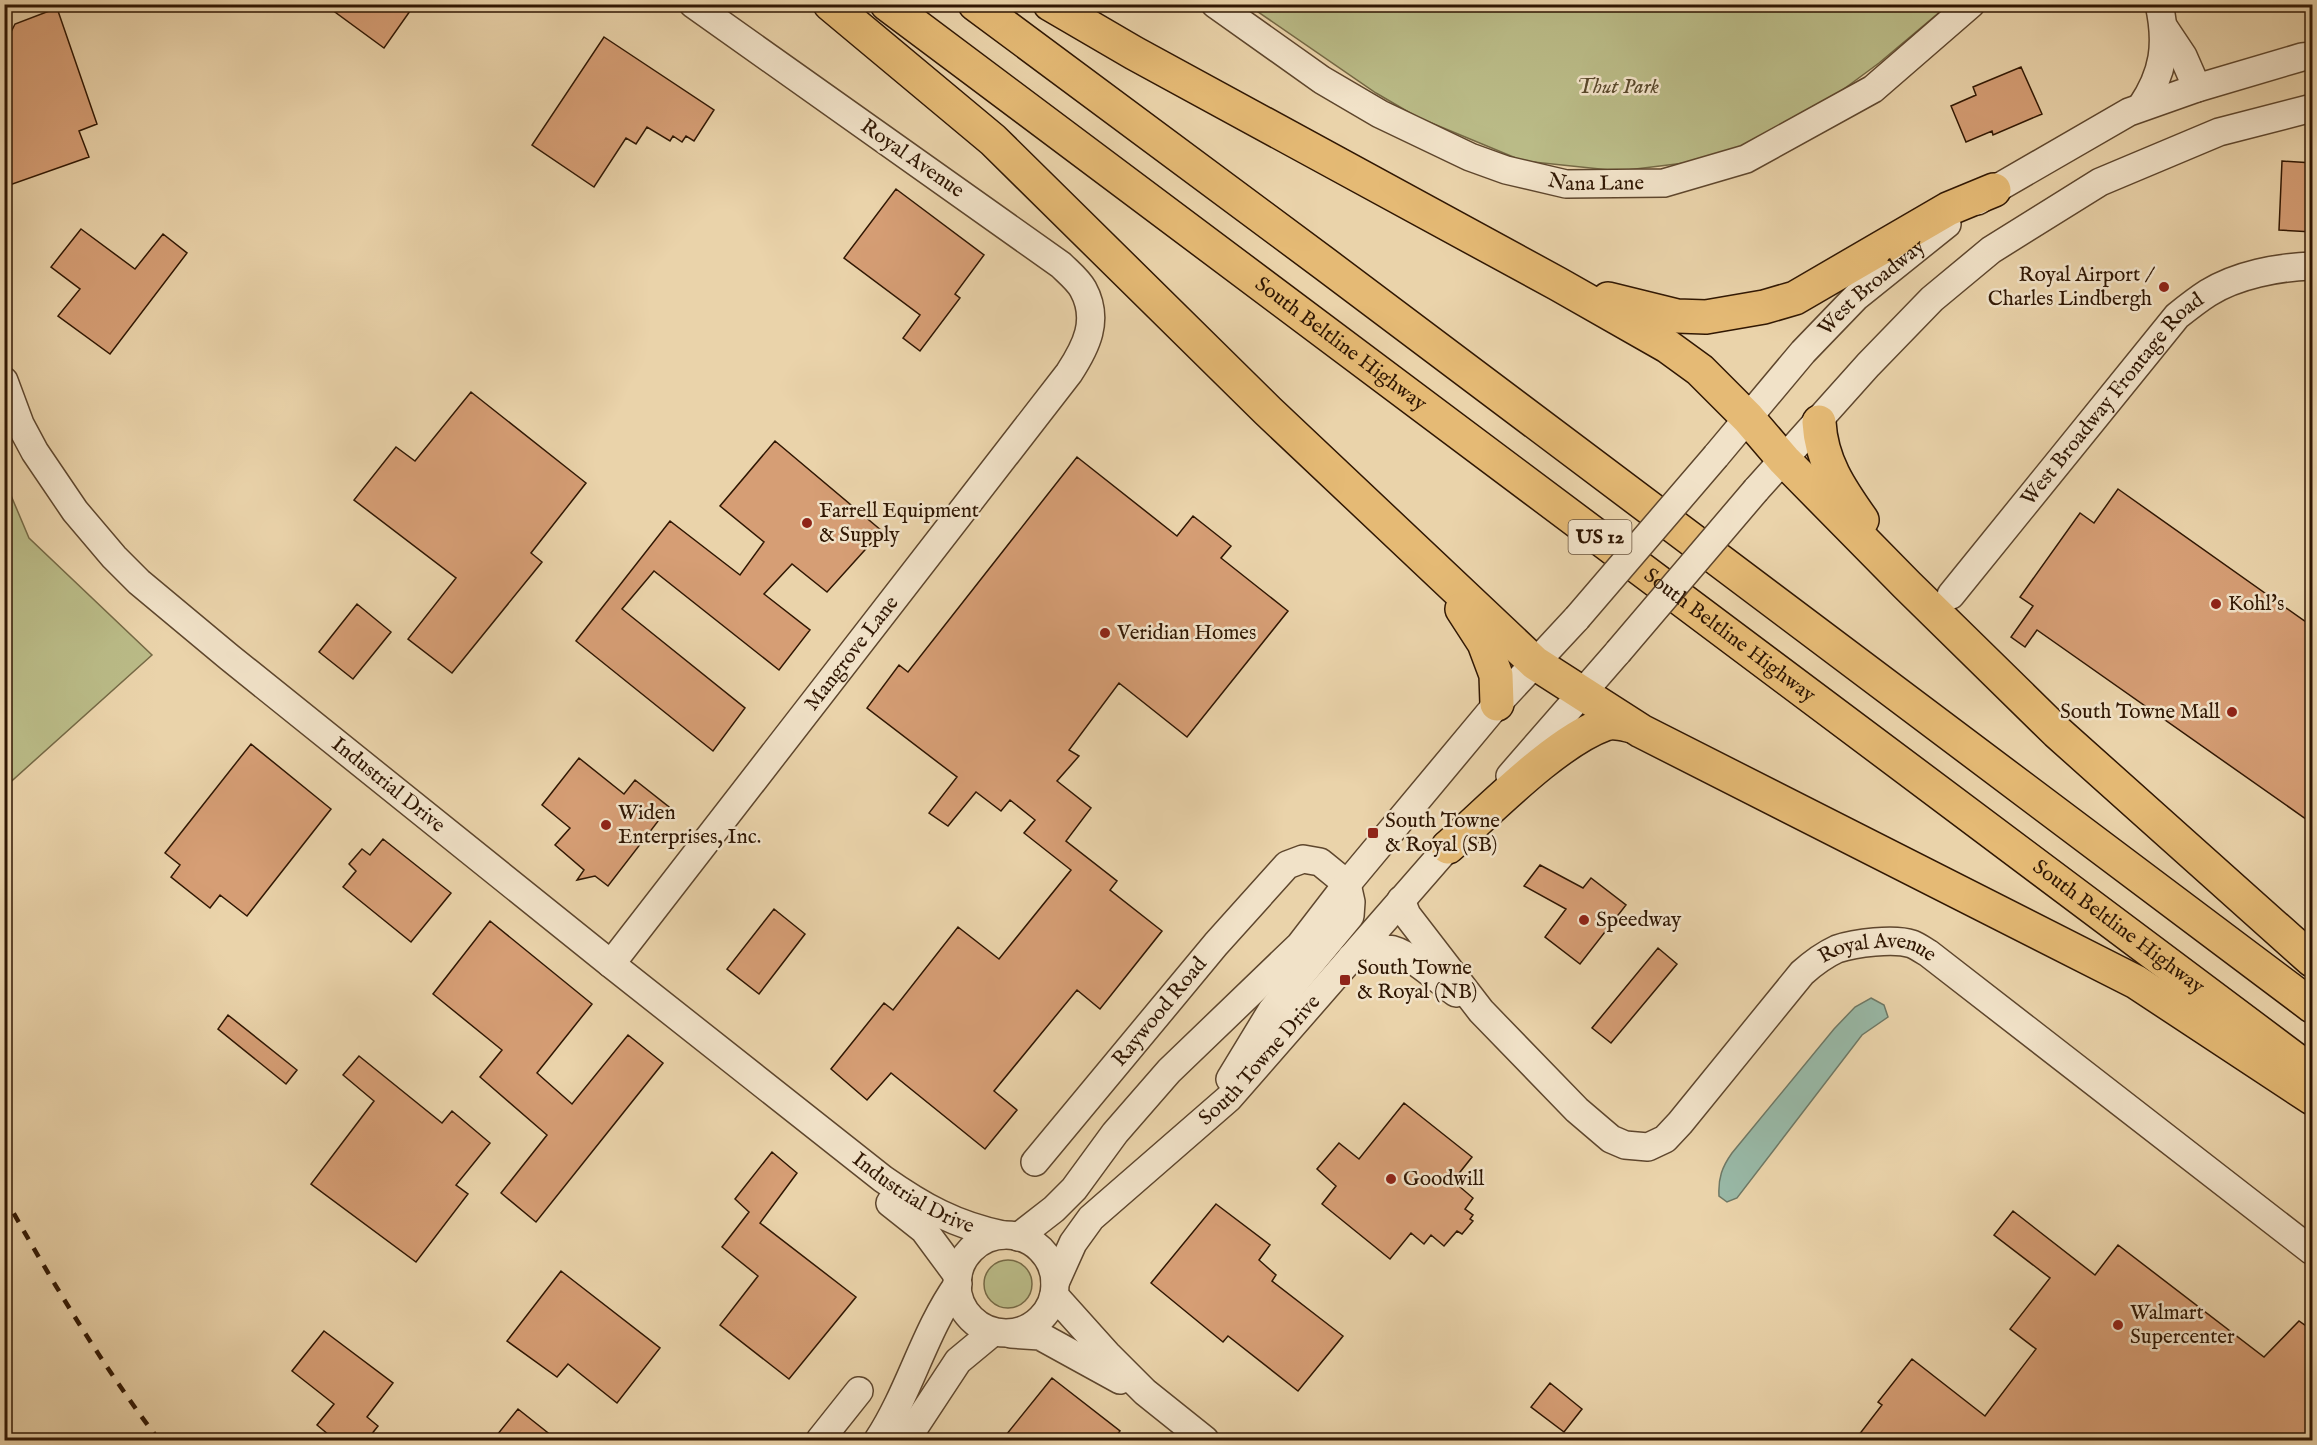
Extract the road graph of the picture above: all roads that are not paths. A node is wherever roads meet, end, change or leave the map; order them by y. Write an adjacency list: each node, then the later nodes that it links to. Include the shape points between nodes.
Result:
1 (693, 4): 16 (street, Royal Avenue, via 1061,264 1082,288 1090,306)
2 (830, 4): 21 (highway, via 993,140 1268,411)
3 (887, 4): 36 (highway, South Beltline Highway / US 12)
4 (975, 4): 34 (highway, US 12)
5 (1050, 4): 15 (highway)
6 (1215, 4): 7 (street, Nana Lane, via 1322,80 1380,114 1470,157 1566,184 1664,183 1746,159 1873,89)
7 (1971, 4)
8 (2162, 17): 10 (street); 11 (street, via 2162,58 2157,78)
9 (2313, 56): 10 (street, West Broadway)
10 (2197, 88): 11 (street, West Broadway)
11 (2141, 107): 13 (street, West Broadway)
12 (2313, 108): 19 (street, via 2219,132 2100,182 1991,250 1932,299)
13 (1994, 190): 15 (highway, via 1948,209 1795,297 1734,314 1677,316); 18 (street, West Broadway, via 1923,241 1856,297)
14 (2313, 266): 23 (street, West Broadway Frontage Road, via 2284,267 2253,275 2209,292 2177,315)
15 (1558, 284): 18 (highway, via 1667,346 1700,370)
16 (1088, 339): 33 (street, Mangrove Lane, via 1064,380)
17 (4, 381): 33 (street, Industrial Drive, via 35,452 75,511 114,558 220,650)
18 (1748, 418): 20 (highway); 24 (street, West Broadway, bridge)
19 (1819, 422): 20 (street); 22 (highway, via 1825,460)
20 (1784, 460): 22 (highway); 25 (street, bridge)
21 (1436, 567): 24 (highway); 26 (highway, via 1484,643 1496,675)
22 (1907, 585): 32 (highway, via 2056,732)
23 (1952, 595)
24 (1535, 663): 25 (highway); 26 (street)
25 (1581, 694): 27 (highway); 28 (street, South Towne Drive)
26 (1497, 704): 29 (street)
27 (1632, 726): 28 (highway, via 1615,722 1588,732 1529,776); 37 (highway, via 2136,982)
28 (1448, 847): 30 (street, South Towne Drive)
29 (1347, 884): 38 (street, via 1350,915 1272,1010); 40 (street, Raywood Road, via 1320,862 1303,859 1287,865); 41 (street, via 1300,945 1169,1071 1114,1133 1074,1189 1054,1209)
30 (1401, 900): 31 (street, South Towne Drive); 35 (street, Royal Avenue, via 1407,915)
31 (1351, 958): 35 (street, Royal Avenue, via 1376,950 1394,950); 38 (street, South Towne Drive)
32 (2313, 960)
33 (611, 964): 39 (street, Industrial Drive)
34 (2313, 1006)
35 (1481, 1011): 42 (street, Royal Avenue, via 1577,1110 1611,1139 1648,1147 1665,1139 1680,1123 1802,973 1817,960 1838,949 1862,944 1911,944 1928,952)
36 (2313, 1072)
37 (2313, 1098)
38 (1209, 1116): 44 (street, South Towne Drive, via 1091,1218 1072,1244)
39 (830, 1136): 41 (street, Industrial Drive, via 918,1204 974,1229); 43 (street, Industrial Drive, via 852,1172 924,1230)
40 (1035, 1161)
41 (1010, 1236): 43 (street, via 978,1244 965,1258); 44 (street, via 1033,1243 1045,1254 1053,1268)
42 (2313, 1251)
43 (958, 1280): 45 (street, via 962,1304 969,1316 980,1326); 49 (street)
44 (1055, 1289): 45 (street, via 1050,1308 1037,1322 1020,1332); 47 (street, via 1087,1333)
45 (1000, 1333): 47 (street, via 1040,1336); 50 (street, via 958,1362)
46 (859, 1391): 48 (street)
47 (1145, 1392): 51 (street)
48 (820, 1440)
49 (878, 1440)
50 (906, 1440)
51 (1205, 1440)

